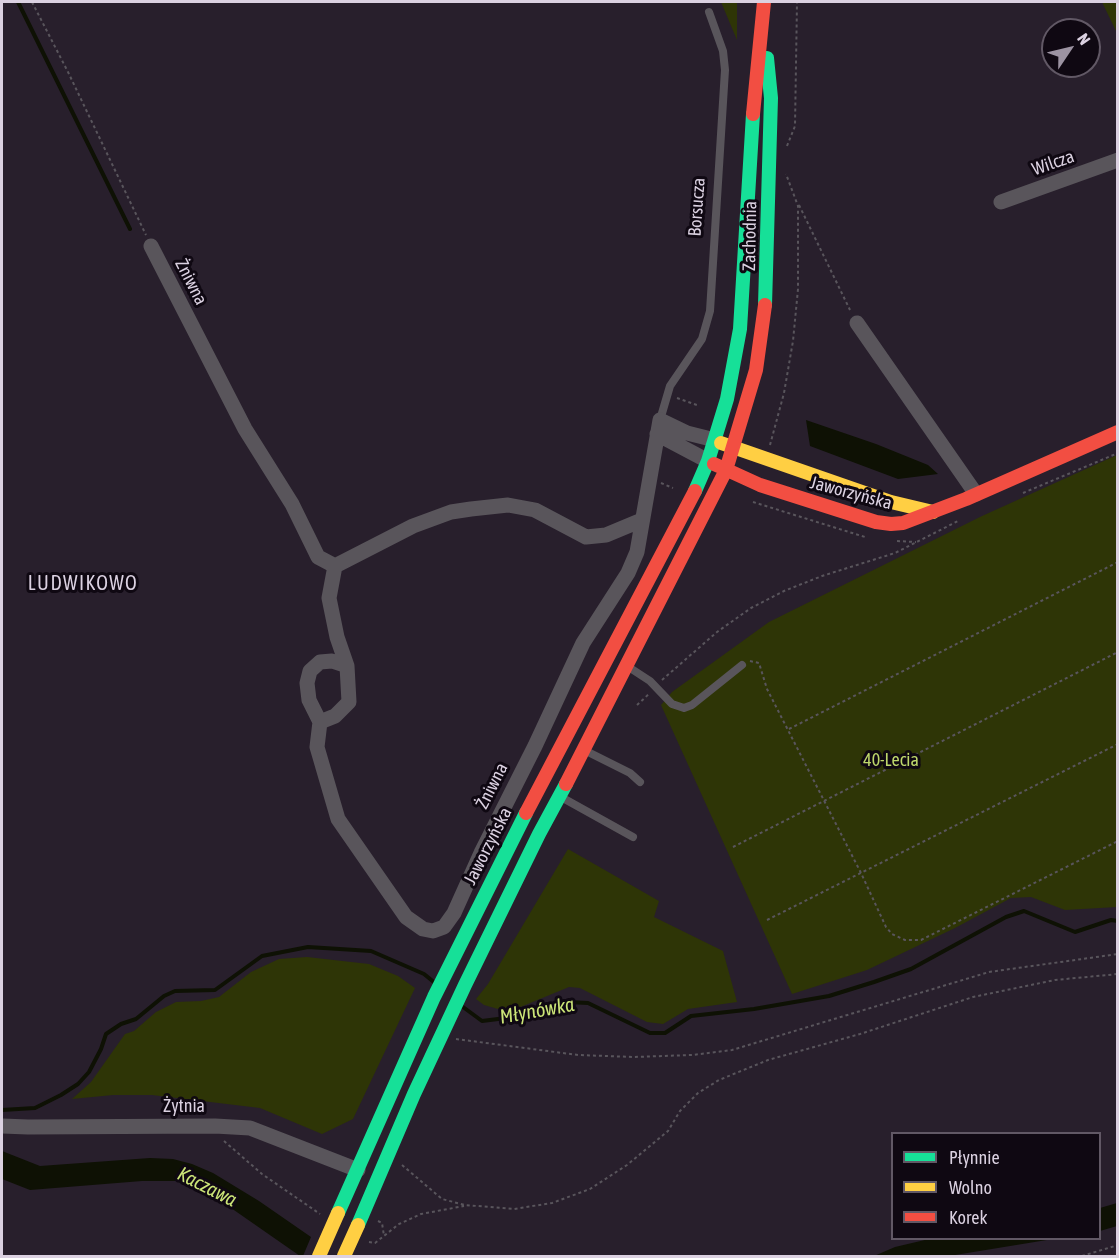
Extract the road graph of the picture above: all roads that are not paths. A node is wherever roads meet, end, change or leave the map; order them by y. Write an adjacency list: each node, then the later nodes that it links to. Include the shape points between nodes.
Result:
1 (764, 2): 3 (main road, Zachodnia)
2 (709, 12): 8 (lane, Borsucza, via 723,51 725,70 710,311 702,339 667,395)
3 (763, 22): 10 (main road, Zachodnia, via 754,96 740,329 727,399); 11 (main road, Zachodnia, via 771,98 765,313 756,370)
4 (1118, 160): 5 (street, Wilcza)
5 (1001, 202)
6 (151, 246): 17 (street, Żniwna, via 245,429 291,504 318,558)
7 (857, 324): 14 (street)
8 (659, 427): 10 (street); 12 (street); 16 (street, Żniwna)
9 (1118, 432): 14 (main road, Jaworzyńska)
10 (714, 440): 11 (main road, Jaworzyńska); 12 (main road, Jaworzyńska)
11 (733, 447): 13 (main road); 15 (main road, Jaworzyńska, via 891,502)
12 (708, 461): 13 (main road, Jaworzyńska); 27 (main road, Jaworzyńska, via 434,997)
13 (726, 470): 15 (main road, Jaworzyńska, via 876,522 903,523); 18 (main road)
14 (976, 494): 15 (main road, Jaworzyńska)
15 (933, 512)
16 (642, 520): 17 (street, via 606,535 586,537 535,510 508,505 471,509 413,526); 21 (street, Żniwna, via 637,552 628,573 583,643 444,927 423,929 406,917 338,819 317,747)
17 (335, 566): 20 (street, via 329,598)
18 (626, 665): 19 (lane, via 672,704 687,708); 22 (main road)
19 (742, 665)
20 (347, 666): 21 (street, via 349,702 335,716); 21 (street, Żniwna, via 320,662 310,670 309,700)
21 (320, 722)
22 (584, 750): 23 (lane); 24 (main road)
23 (640, 782)
24 (560, 796): 25 (lane); 29 (main road, bridge, via 465,985)
25 (633, 837)
26 (2, 1126): 27 (street, Żytnia, via 250,1128)
27 (358, 1170): 28 (main road, Jaworzyńska, bridge)
28 (319, 1257)
29 (344, 1257)

